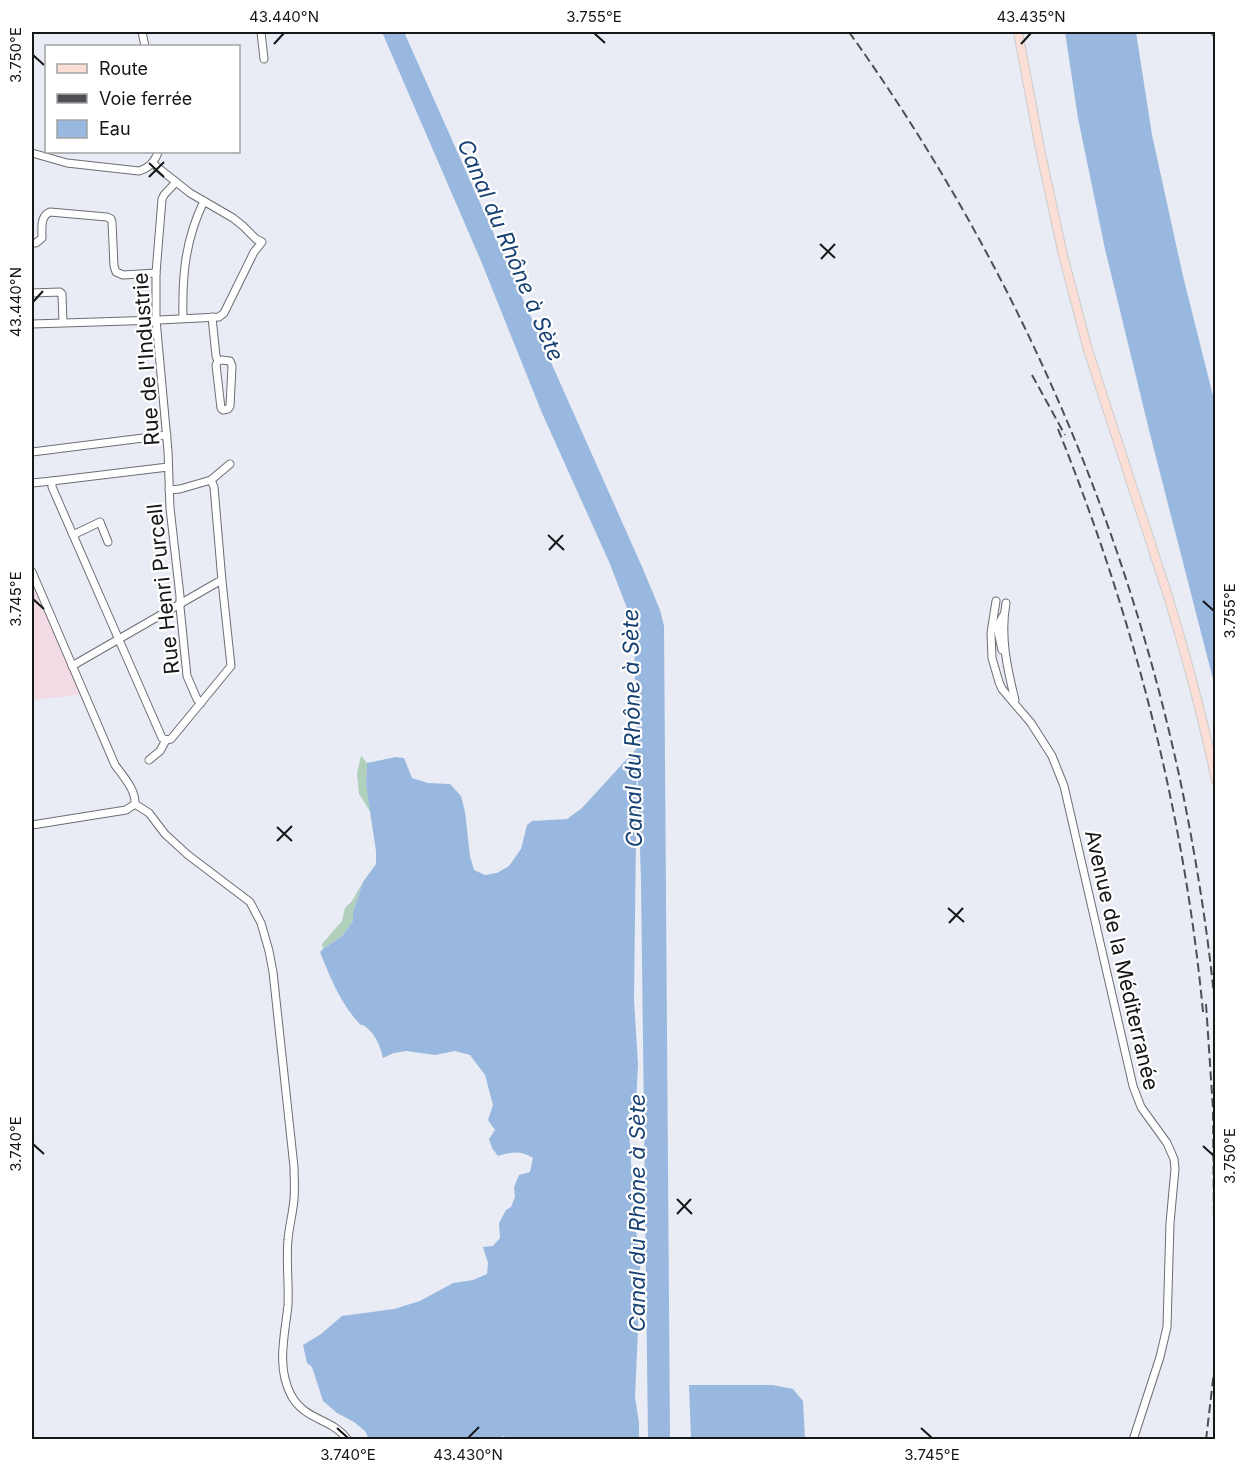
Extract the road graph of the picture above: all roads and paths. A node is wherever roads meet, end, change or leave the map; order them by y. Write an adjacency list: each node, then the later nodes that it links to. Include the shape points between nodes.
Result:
1 (261, 32): 3 (street)
2 (1018, 32): 42 (main road, via 1074,297 1170,603)
3 (264, 59)
4 (32, 153): 6 (street, via 67,163 126,171 142,170)
5 (157, 153): 6 (street)
6 (152, 163): 7 (street)
7 (176, 182): 8 (street); 10 (street, Rue de l'Industrie, via 162,199)
8 (204, 201): 12 (street, via 233,218 262,243 224,313); 13 (street, via 185,258)
9 (32, 243): 10 (street, via 42,237 46,213 107,217 112,222 116,272)
10 (156, 273): 14 (street, Rue de l'Industrie)
11 (32, 293): 15 (street, via 60,292)
12 (212, 317): 13 (street); 17 (street)
13 (183, 318): 14 (street)
14 (156, 320): 15 (street); 18 (street, Rue de l'Industrie)
15 (63, 322): 16 (street)
16 (32, 324)
17 (218, 361): 17 (street, via 216,365 223,410 230,406 232,366 230,361)
18 (167, 435): 19 (street); 21 (street, Rue de l'Industrie)
19 (32, 452)
20 (230, 464): 22 (street)
21 (168, 467): 23 (street); 25 (street, Rue Henri Purcell)
22 (211, 480): 25 (street); 29 (street)
23 (52, 482): 24 (street); 26 (street)
24 (32, 483)
25 (169, 490): 31 (street, Rue Henri Purcell)
26 (73, 535): 27 (street, via 100,522); 35 (street)
27 (108, 542)
28 (32, 572): 37 (street)
29 (222, 581): 31 (street); 38 (street, via 231,666)
30 (996, 601): 34 (street, Avenue de la Méditerranée)
31 (179, 603): 35 (street); 38 (street, Rue Henri Purcell, via 188,676)
32 (1006, 603): 33 (street, Avenue de la Méditerranée)
33 (1004, 616): 34 (street, Avenue de la Méditerranée); 36 (street, Avenue de la Méditerranée)
34 (994, 626): 36 (street, Avenue de la Méditerranée); 39 (street, Avenue de la Méditerranée, via 992,658 1002,689)
35 (118, 639): 37 (street); 40 (street)
36 (1005, 658): 39 (street, Avenue de la Méditerranée)
37 (72, 666): 43 (street, via 115,765 133,792)
38 (201, 703): 40 (street)
39 (1015, 703): 46 (street, Avenue de la Méditerranée, via 1052,756 1064,786 1137,1100 1174,1160 1167,1327)
40 (166, 740): 41 (street)
41 (149, 760)
42 (1215, 781)
43 (135, 804): 44 (street, via 126,810); 45 (street, via 149,813 188,855 250,902 261,923 273,972 294,1167 282,1367 292,1396 303,1410 333,1426)
44 (32, 825)
45 (348, 1440)
46 (1133, 1440)

